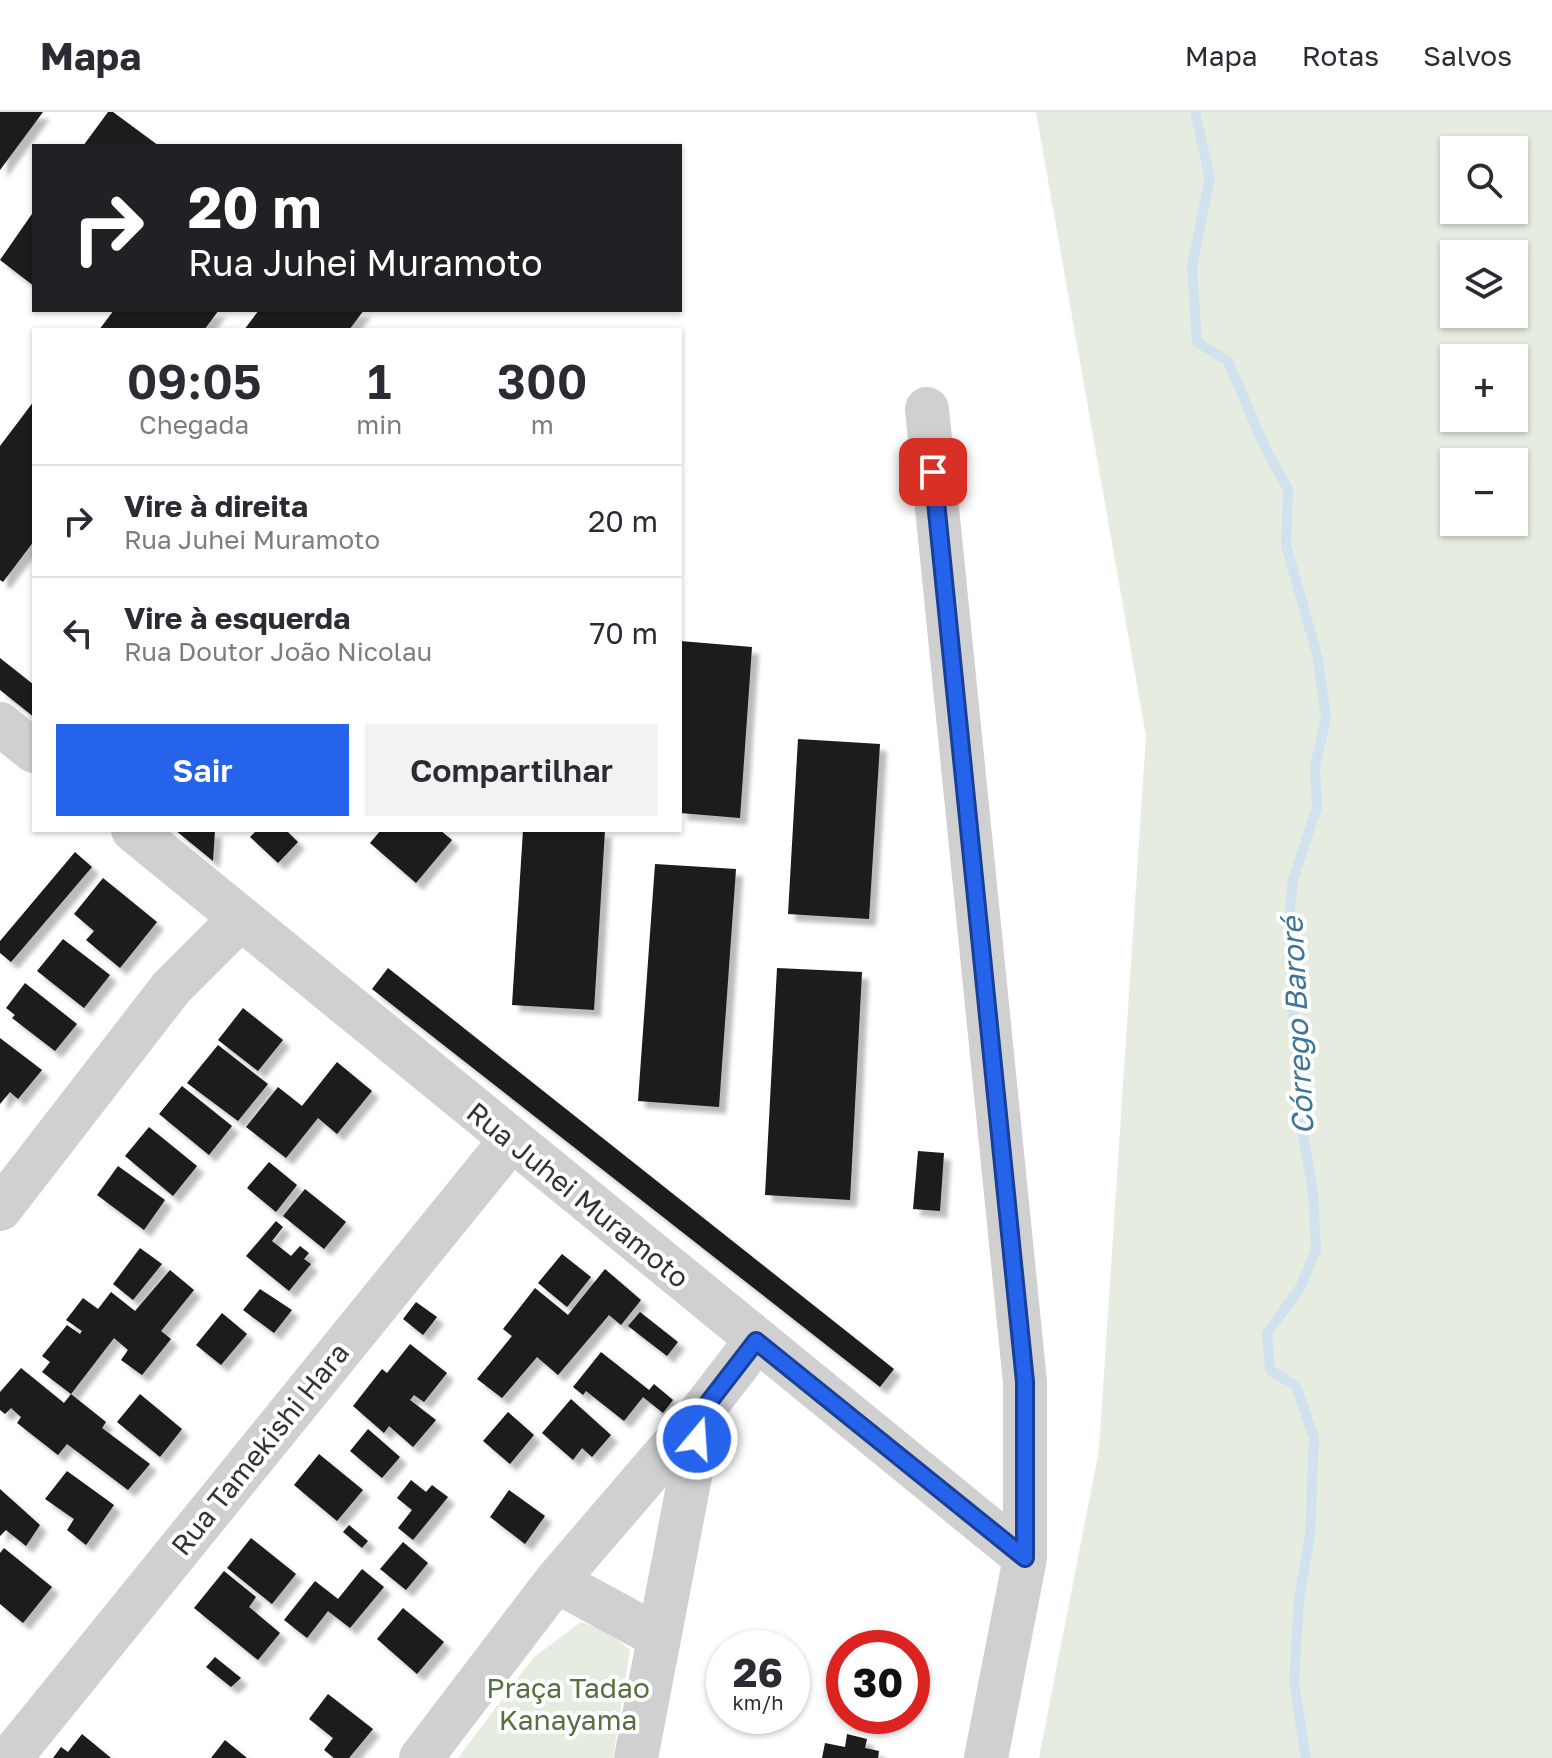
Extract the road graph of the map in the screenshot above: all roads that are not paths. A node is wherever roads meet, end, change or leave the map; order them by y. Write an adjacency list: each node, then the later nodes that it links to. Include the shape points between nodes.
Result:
1 (927, 409): 10 (street, via 1025,1382)
2 (0, 724): 3 (street)
3 (32, 749)
4 (135, 832): 5 (street, Rua Juhei Muramoto)
5 (240, 919): 6 (street, Rua Juhei Muramoto); 7 (street, via 171,988)
6 (511, 1140): 8 (street, Rua Juhei Muramoto); 13 (street, Rua Tamekishi Hara)
7 (0, 1209)
8 (756, 1341): 9 (street); 10 (street, Rua Juhei Muramoto)
9 (702, 1411): 11 (street); 12 (street)
10 (1025, 1558): 16 (street)
11 (556, 1581): 12 (street); 14 (street)
12 (659, 1637): 15 (street)
13 (10, 1758)
14 (421, 1758)
15 (636, 1758)
16 (986, 1758)

